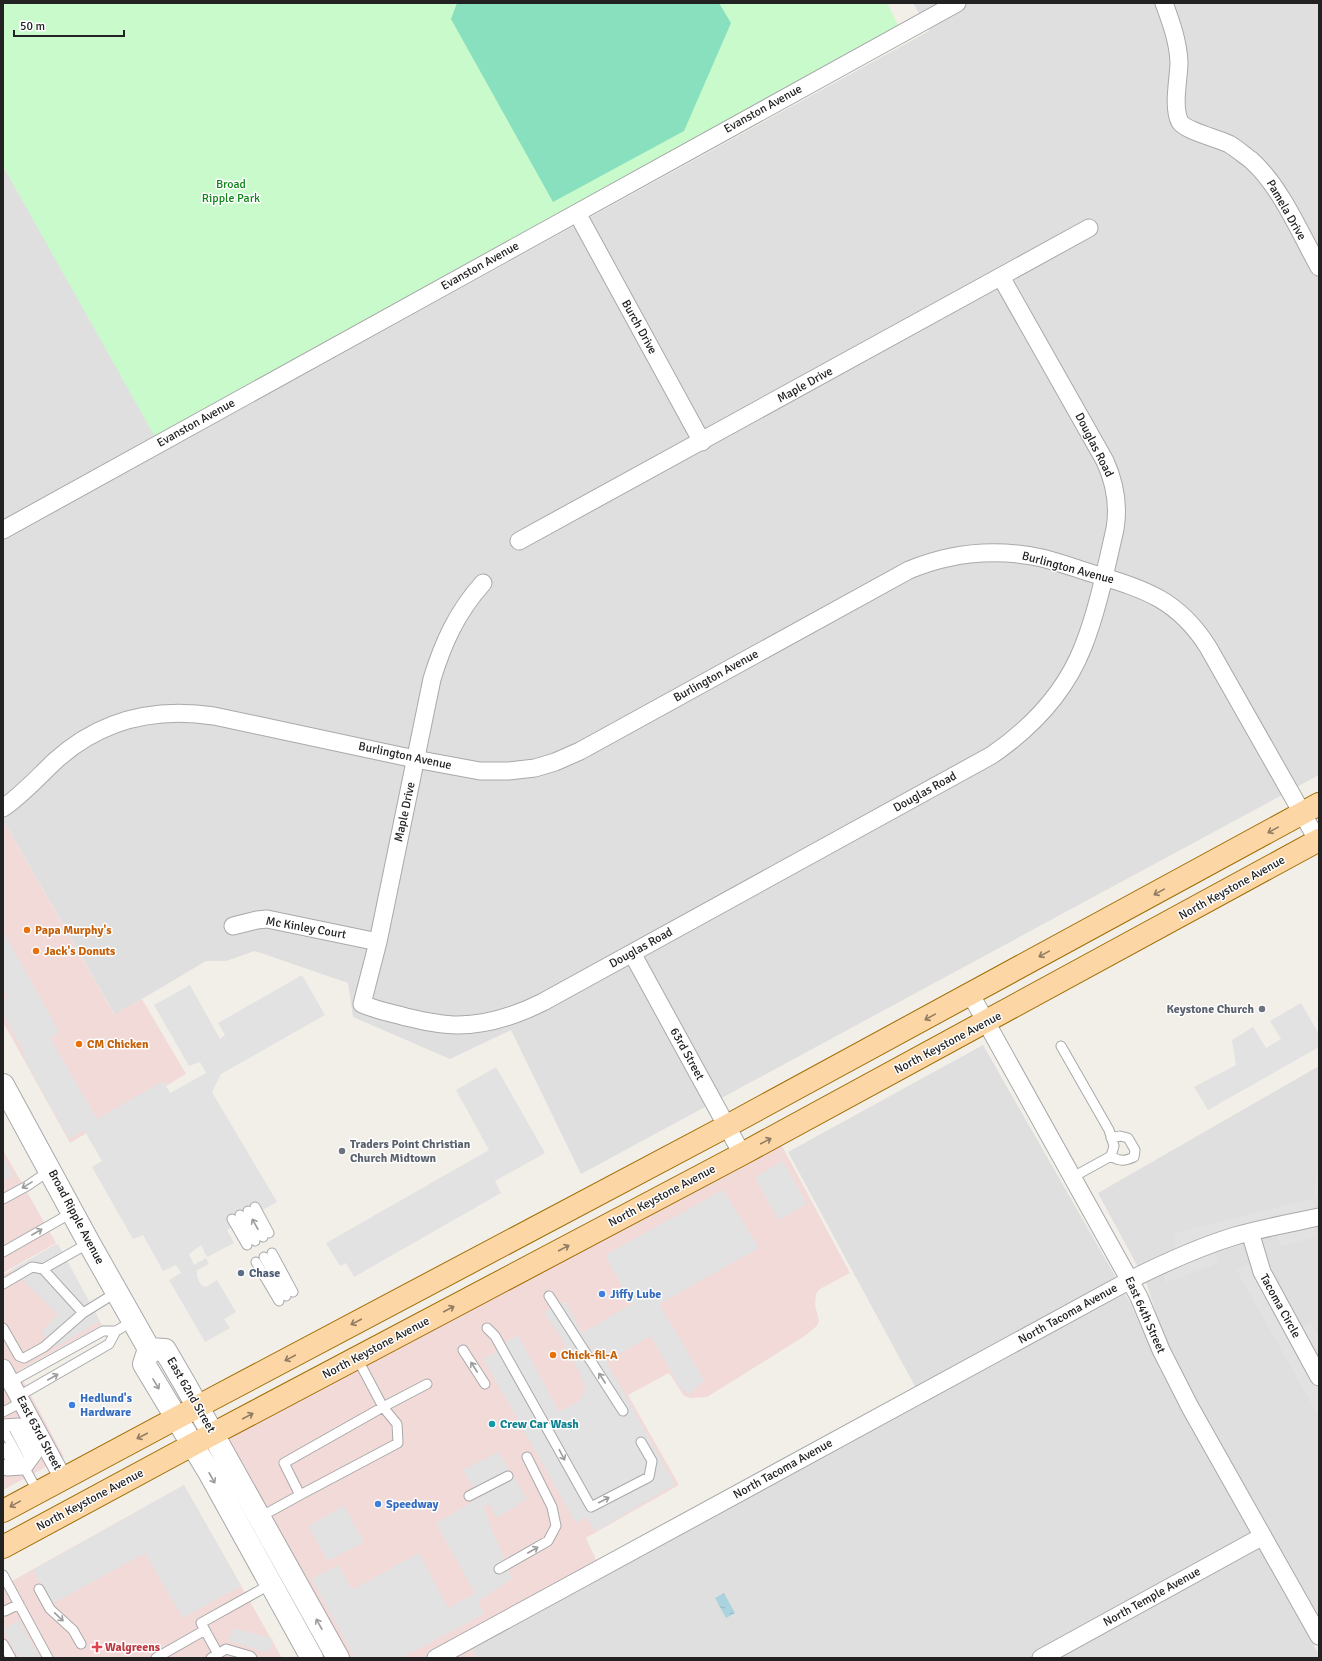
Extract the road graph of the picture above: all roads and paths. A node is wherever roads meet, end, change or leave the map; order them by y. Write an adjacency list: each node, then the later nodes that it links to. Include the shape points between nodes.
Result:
1 (957, 3): 3 (street, Evanston Avenue)
2 (1164, 3): 5 (street, Pamela Drive, via 1174,31 1179,61 1177,114 1183,126 1229,144 1266,175)
3 (577, 213): 7 (street, Burch Drive); 8 (street, Evanston Avenue)
4 (1089, 228): 6 (street, Maple Drive)
5 (1319, 267)
6 (1001, 277): 7 (street, Maple Drive); 10 (street, Douglas Road, via 1110,474 1117,515)
7 (702, 442): 9 (street, Maple Drive)
8 (3, 530)
9 (520, 541)
10 (1104, 577): 12 (street, Burlington Avenue, via 1044,558 1003,552 975,552 941,558 896,576 556,762 501,772 467,769); 14 (street, Burlington Avenue, via 1158,597 1195,628); 18 (street, Douglas Road, via 1088,634 1068,677 1044,711 1014,739 985,759)
11 (483, 583): 12 (street, Maple Drive, via 458,615 441,651 432,679)
12 (415, 759): 13 (street, Burlington Avenue, via 214,716 160,714 126,720 88,737 60,757); 17 (street, Maple Drive)
13 (3, 808)
14 (1311, 809): 15 (street, Burlington Avenue); 19 (main road, one-way to 19)
15 (1318, 840): 21 (main road, North Keystone Avenue)
16 (234, 926): 17 (street, Mc Kinley Court, via 267,919)
17 (378, 942): 20 (street, Maple Drive)
18 (632, 953): 20 (street, Douglas Road, via 537,1005 485,1022 457,1026 441,1024); 24 (street, 63rd Street)
19 (971, 994): 21 (street, East 64th Street); 24 (main road, one-way to 24)
20 (362, 1004)
21 (986, 1022): 26 (main road, North Keystone Avenue, one-way to 21); 29 (street, East 64th Street)
22 (1062, 1046): 25 (lane)
23 (5, 1093): 28 (street, Broad Ripple Avenue)
24 (727, 1126): 26 (street, 63rd Street); 54 (main road, one-way to 54)
25 (1111, 1138): 27 (lane, via 1114,1146); 27 (lane, via 1128,1138 1135,1150 1134,1156 1125,1161)
26 (742, 1154): 49 (main road, North Keystone Avenue, one-way to 26)
27 (1111, 1156): 29 (lane)
28 (51, 1170): 30 (lane, one-way to 30); 31 (street, Broad Ripple Avenue)
29 (1073, 1177): 39 (street, East 64th Street)
30 (3, 1199)
31 (73, 1212): 35 (street, Broad Ripple Avenue); 36 (lane, one-way to 31)
32 (244, 1213): 32 (lane, one-way to 32, via 258,1239)
33 (1319, 1217): 34 (street)
34 (1250, 1232): 39 (street, via 1188,1253); 50 (street, Tacoma Circle, via 1262,1272)
35 (89, 1243): 38 (lane); 41 (street, Broad Ripple Avenue)
36 (3, 1252)
37 (264, 1257): 37 (lane, via 286,1296)
38 (43, 1269): 40 (lane, via 32,1267); 43 (lane)
39 (1130, 1280): 75 (street, East 64th Street, via 1190,1407); 94 (street, North Tacoma Avenue)
40 (3, 1284)
41 (117, 1292): 43 (lane); 44 (street, Broad Ripple Avenue)
42 (549, 1296): 56 (lane, one-way to 42)
43 (83, 1313): 45 (lane, via 44,1347 24,1358 19,1356)
44 (124, 1326): 47 (street, Broad Ripple Avenue); 53 (lane, via 103,1331); 53 (lane, one-way to 44, via 109,1344)
45 (3, 1328)
46 (488, 1328): 62 (lane, one-way to 62, via 495,1336 591,1507 649,1478 652,1462)
47 (149, 1349): 54 (street, East 62nd Street, via 165,1350); 58 (street, East 62nd Street, one-way to 58, via 144,1364)
48 (463, 1350): 52 (lane, one-way to 48)
49 (357, 1358): 55 (lane); 61 (main road, North Keystone Avenue, one-way to 49)
50 (1319, 1377)
51 (427, 1384): 55 (lane)
52 (485, 1384)
53 (14, 1387): 57 (lane); 69 (street, East 63rd Street)
54 (198, 1406): 58 (main road); 61 (street, East 62nd Street)
55 (383, 1407): 71 (lane, via 284,1462); 71 (lane, via 397,1424 398,1443)
56 (623, 1411)
57 (3, 1412)
58 (176, 1418): 63 (street, East 62nd Street); 69 (main road, one-way to 69)
59 (3, 1424): 67 (lane, via 13,1427 30,1457)
60 (3, 1429): 67 (lane)
61 (213, 1434): 63 (main road, North Keystone Avenue); 74 (street, East 62nd Street)
62 (641, 1442)
63 (192, 1445): 76 (main road, North Keystone Avenue); 79 (street, East 62nd Street, one-way to 79)
64 (3, 1447): 67 (lane, via 14,1466)
65 (527, 1457): 77 (lane, one-way to 65, via 548,1541 556,1526 552,1507)
66 (3, 1464): 67 (lane, via 7,1471)
67 (26, 1470): 70 (lane)
68 (508, 1476): 72 (lane)
69 (63, 1478): 70 (main road)
70 (38, 1492): 73 (main road, one-way to 73)
71 (300, 1494): 74 (lane)
72 (469, 1496)
73 (3, 1511)
74 (260, 1517): 93 (street, East 62nd Street, one-way to 74)
75 (1263, 1536): 84 (street, East 64th Street); 95 (street, North Temple Avenue)
76 (3, 1547)
77 (499, 1569)
78 (3, 1575): 81 (lane)
79 (271, 1584): 83 (lane, via 201,1623); 92 (street, East 62nd Street)
80 (39, 1589): 86 (lane, one-way to 86, via 50,1609 73,1630)
81 (19, 1604): 82 (lane); 89 (lane)
82 (3, 1611)
83 (205, 1630): 87 (lane); 90 (lane)
84 (1319, 1636)
85 (3, 1644): 88 (lane)
86 (81, 1644)
87 (214, 1656): 91 (lane, via 226,1649)
88 (11, 1658)
89 (48, 1658)
90 (156, 1658)
91 (252, 1658)
92 (312, 1658)
93 (338, 1658)
94 (436, 1658)
95 (1041, 1658)

